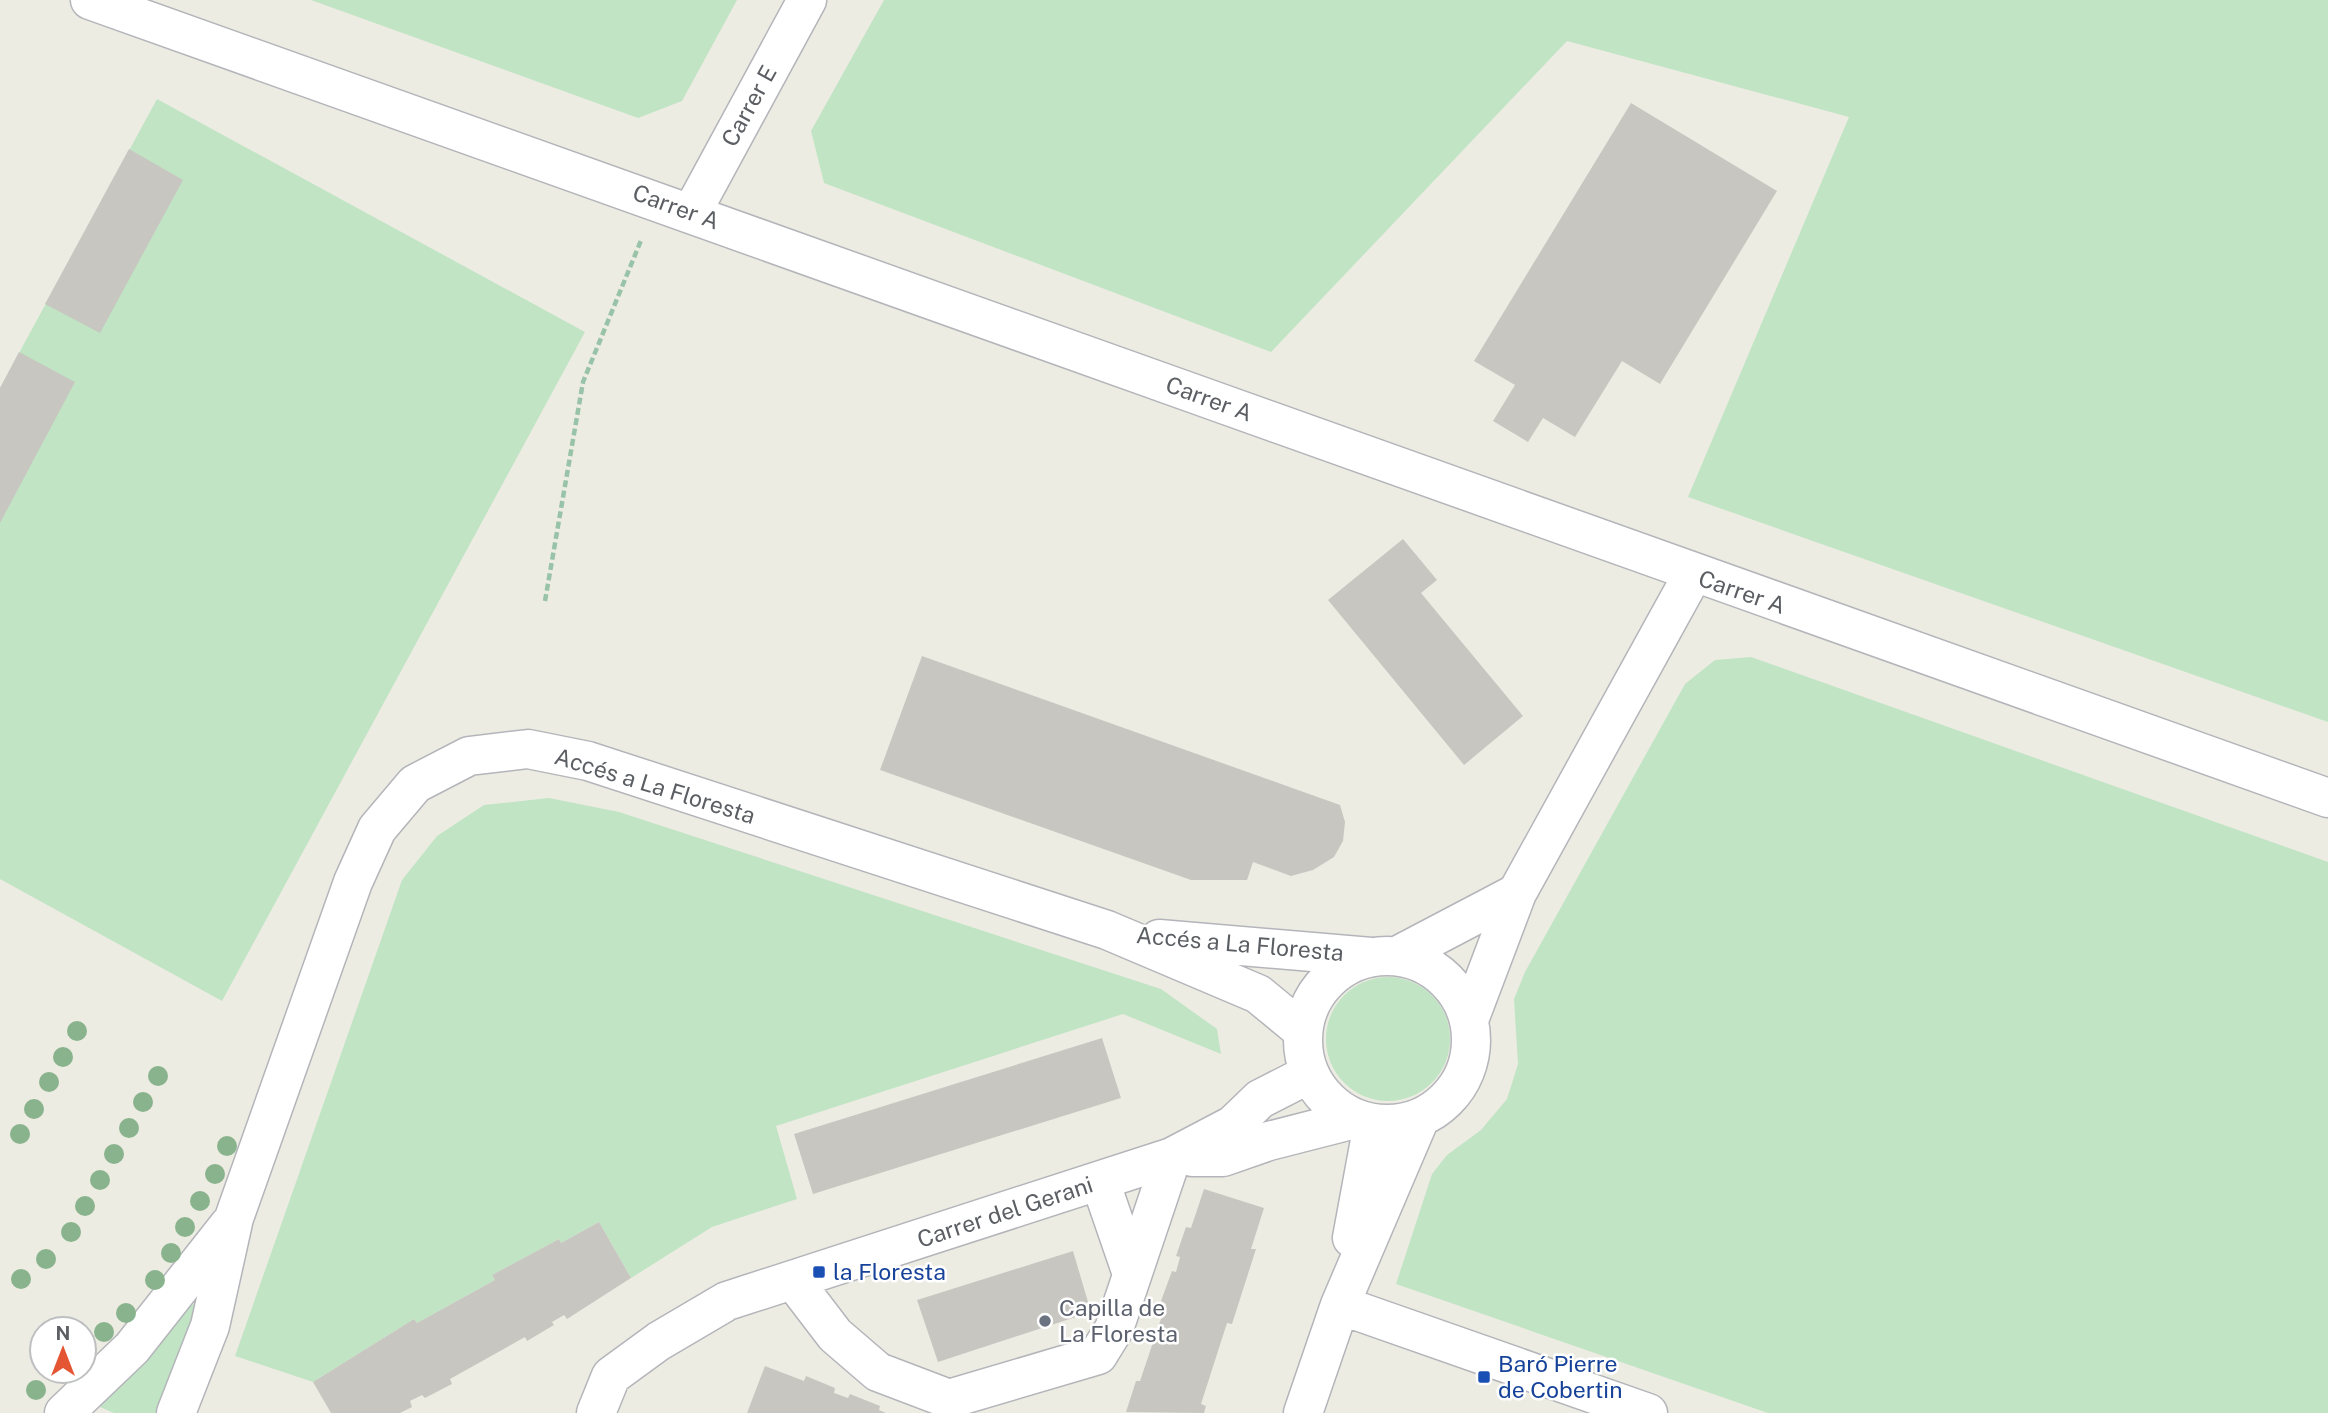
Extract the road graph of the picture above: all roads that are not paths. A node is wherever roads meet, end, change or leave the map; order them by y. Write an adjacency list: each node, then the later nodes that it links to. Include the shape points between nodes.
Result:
1 (90, 0): 3 (street, Carrer A)
2 (807, 0): 3 (street, Carrer E)
3 (675, 206): 4 (street, Carrer A)
4 (1693, 574): 5 (street, Carrer A); 6 (street)
5 (2328, 798)
6 (1517, 893): 8 (street); 9 (street)
7 (1107, 930): 8 (street, Accés a La Floresta, via 1194,944); 10 (street, Accés a La Floresta, via 1258,994); 16 (street, Accés a La Floresta, via 587,761 528,749 469,756 415,785 377,829 352,882)
8 (1385, 956): 9 (street, via 1422,963 1443,976 1460,996); 10 (street, via 1352,963 1334,974 1308,1009)
9 (1469, 1020): 12 (street, via 1468,1067 1441,1106)
10 (1303, 1031): 11 (street, via 1303,1053)
11 (1310, 1074): 13 (street, via 1329,1100); 14 (street, Carrer del Gerani, via 1260,1099 1233,1125)
12 (1420, 1118): 13 (street, via 1397,1124); 19 (street)
13 (1364, 1121): 14 (street, Carrer del Gerani, via 1269,1140 1223,1157); 19 (street)
14 (1172, 1157): 15 (street, Carrer del Gerani); 17 (street)
15 (1100, 1181): 17 (street); 18 (street, Carrer del Gerani)
16 (234, 1218): 20 (street, Accés a La Floresta, via 132,1348); 21 (street, Accés a La Floresta, via 210,1326)
17 (1132, 1274): 18 (street, via 1114,1329 1098,1355 949,1399 878,1372 835,1335)
18 (793, 1280): 22 (street, Carrer del Gerani, via 727,1301 659,1340 611,1376)
19 (1340, 1306): 23 (street); 24 (street)
20 (64, 1413)
21 (176, 1413)
22 (596, 1413)
23 (1303, 1413)
24 (1648, 1413)

